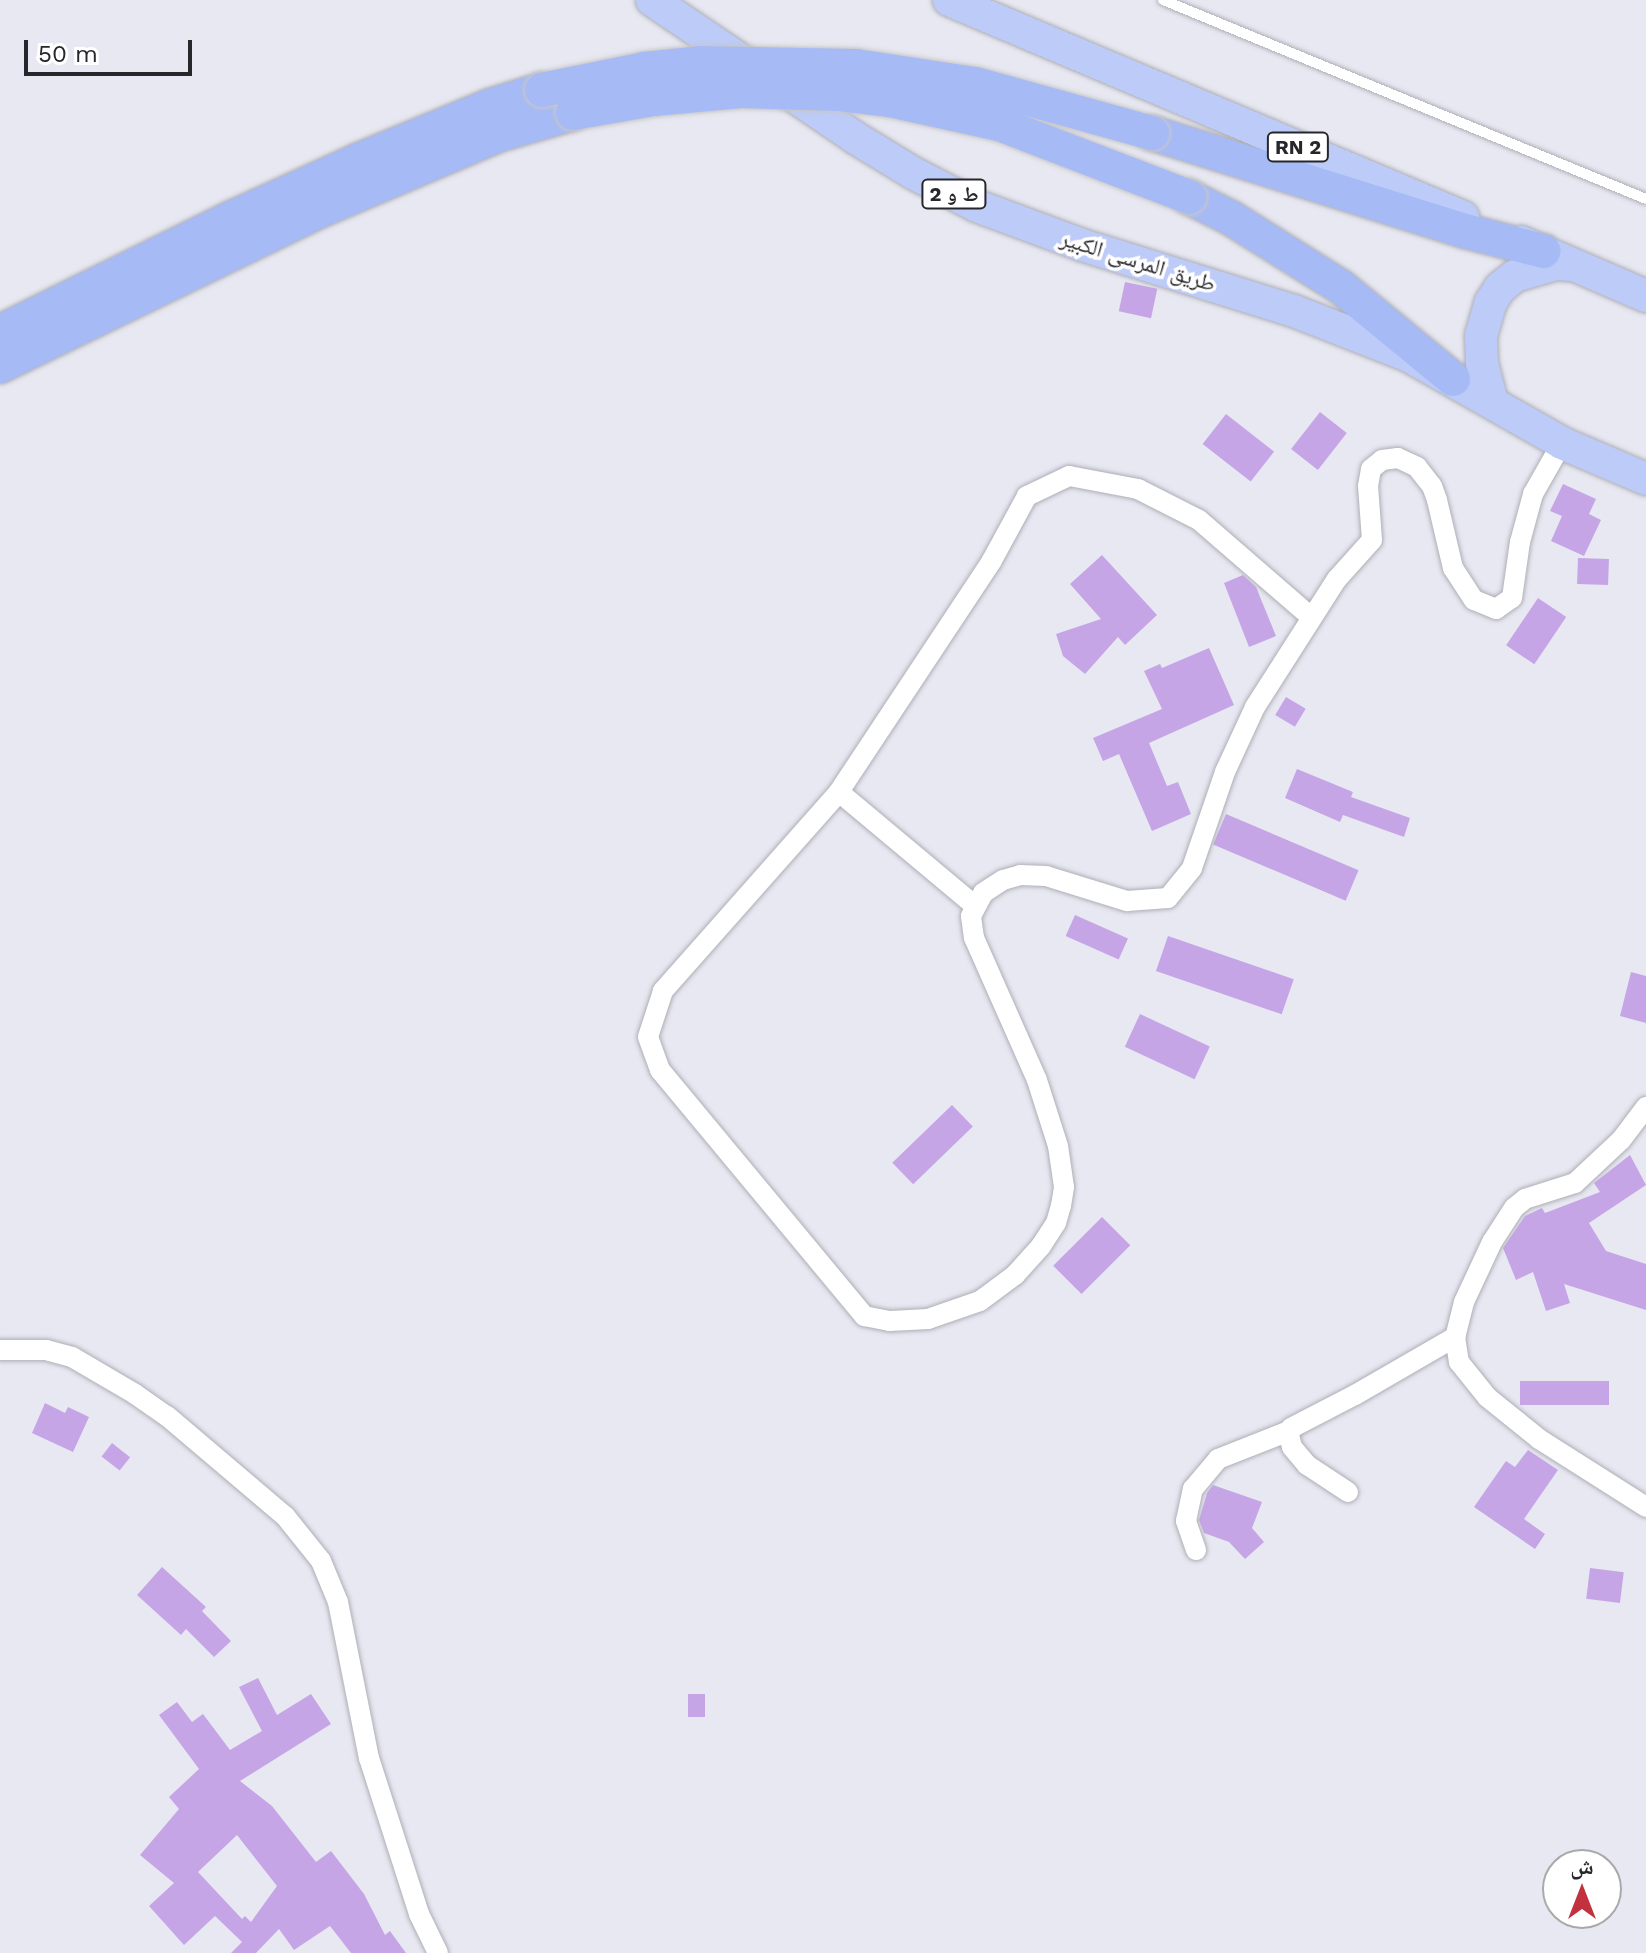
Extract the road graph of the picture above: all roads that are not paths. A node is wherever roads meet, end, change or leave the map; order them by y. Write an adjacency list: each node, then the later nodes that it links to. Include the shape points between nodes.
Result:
1 (652, 0): 10 (main road, طريق المرسى الكبير / ط و 2, via 854,137 977,206 1082,245 1294,311)
2 (949, 0): 5 (main road, RN 2)
3 (1163, 0): 4 (lane)
4 (1646, 199)
5 (1543, 251): 6 (main road, RN 2); 8 (highway, bridge, via 975,84 856,66 700,63 644,69 490,106 232,218)
6 (1580, 266): 7 (main road, RN 2); 11 (main road, via 1537,268 1515,276 1496,295 1481,336)
7 (1646, 296)
8 (0, 332)
9 (0, 366): 10 (highway, bridge, via 321,210 498,135 573,113 741,91 889,100 1012,128 1189,197 1341,287)
10 (1453, 379): 11 (main road, طريق المرسى الكبير)
11 (1492, 402): 12 (main road, طريق المرسى الكبير)
12 (1562, 443): 13 (main road, طريق المرسى الكبير); 14 (street, via 1533,494 1512,598 1502,608 1486,607 1461,583 1427,479 1411,462 1388,458 1368,477 1372,540)
13 (1646, 479)
14 (1311, 617): 15 (street, via 1199,520 1138,489 1069,476 1027,496 991,562); 16 (street, via 1255,707 1225,772 1192,868 1168,898 1127,901 1046,876 1020,875 983,893)
15 (839, 792): 16 (street); 16 (street, via 663,991 648,1037 660,1070 864,1316 928,1319 980,1301 1015,1275 1041,1246 1061,1206 1058,1146 1037,1080 974,938)
16 (974, 905)
17 (1646, 1107): 18 (street, via 1621,1140 1575,1183 1525,1199 1514,1208 1464,1302)
18 (1455, 1337): 20 (street); 22 (street, via 1459,1362 1487,1397 1539,1439)
19 (0, 1350): 24 (street, via 46,1350 72,1357 135,1394 285,1516 321,1561 349,1646 369,1758 419,1914)
20 (1289, 1431): 21 (street, via 1292,1447 1307,1465); 23 (street, via 1218,1459 1193,1489 1186,1521)
21 (1348, 1492)
22 (1646, 1507)
23 (1196, 1550)
24 (438, 1953)

